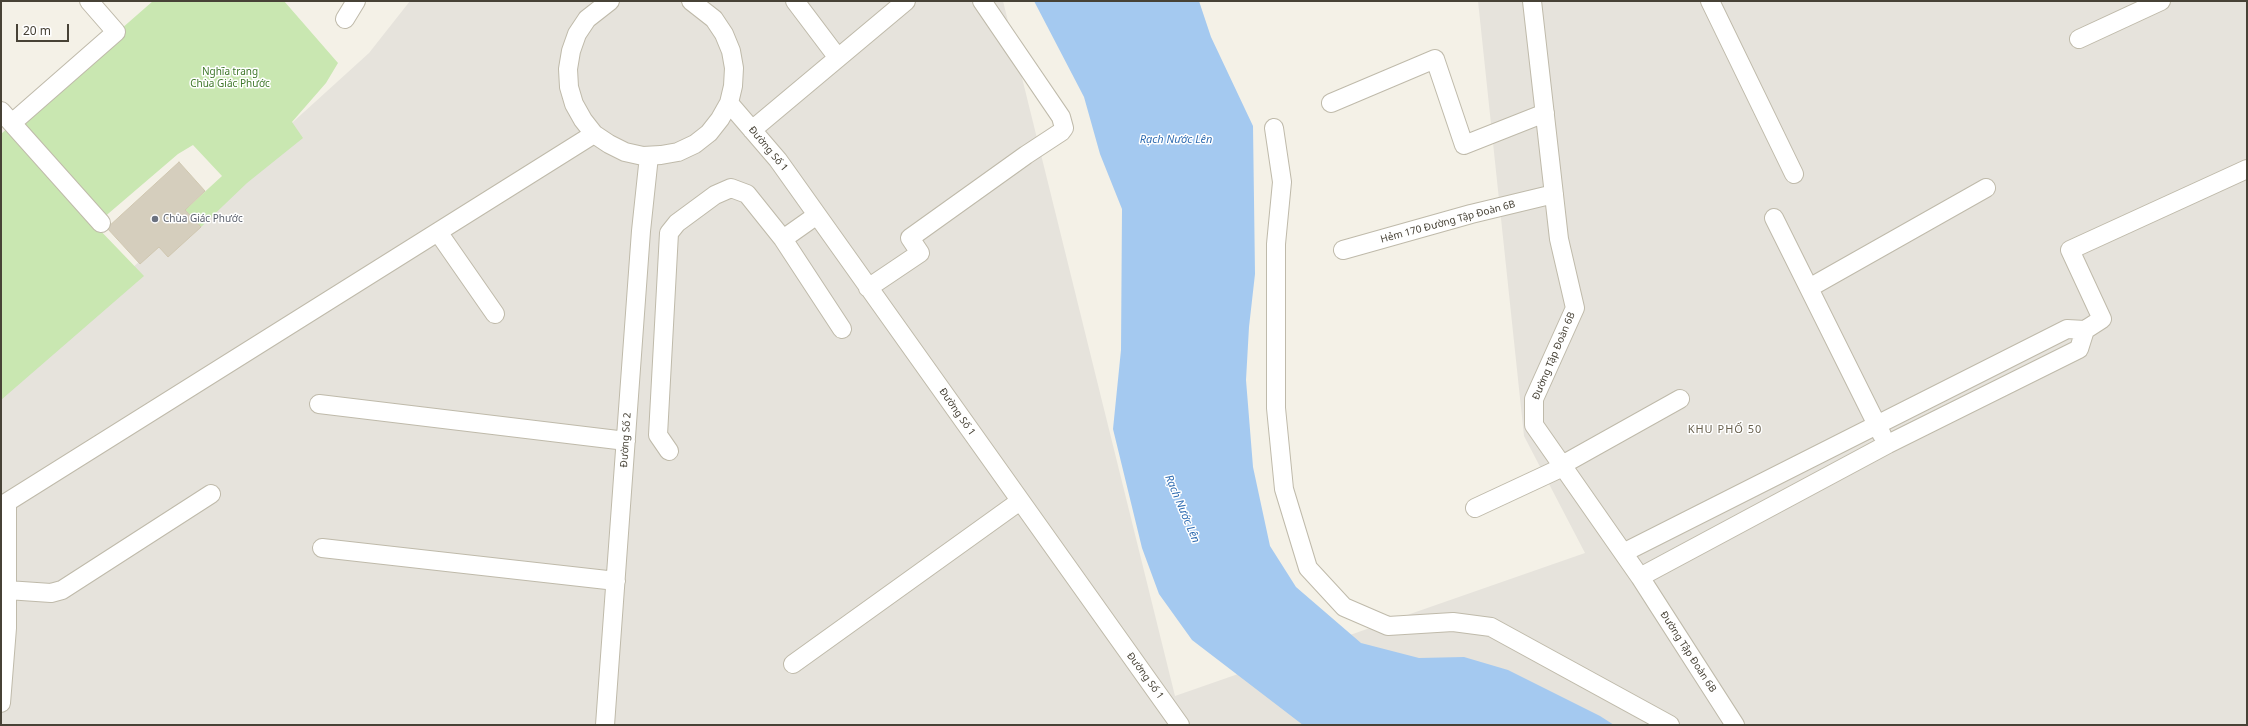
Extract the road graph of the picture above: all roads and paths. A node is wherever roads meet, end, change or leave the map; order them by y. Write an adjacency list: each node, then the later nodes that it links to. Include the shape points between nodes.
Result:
1 (89, 1): 17 (street, via 116,32)
2 (356, 1): 11 (street)
3 (610, 1): 20 (street, via 587,19 577,34 568,69 574,104)
4 (691, 1): 14 (street, via 714,19 731,51 734,80)
5 (795, 1): 13 (street)
6 (906, 1): 13 (street)
7 (982, 1): 32 (street, via 1061,117 1064,128 910,238 920,253)
8 (1532, 1): 16 (street, Đường Tập Đoàn 6B)
9 (1710, 1): 23 (street)
10 (2161, 1): 12 (street)
11 (345, 19)
12 (2080, 39)
13 (838, 58): 19 (street)
14 (729, 103): 19 (street, Đường Số 1); 21 (street, via 709,133 695,144 678,152)
15 (1331, 103): 16 (street, via 1435,59 1464,144)
16 (1544, 113): 25 (street, Đường Tập Đoàn 6B)
17 (6, 117): 28 (street)
18 (1274, 128): 58 (street, via 1282,182 1276,244 1276,408 1284,489 1308,568 1344,607 1388,626 1453,622 1491,627)
19 (752, 130): 26 (street, Đường Số 1, via 778,160)
20 (594, 134): 21 (street, via 625,152); 29 (street)
21 (649, 156): 40 (street, Đường Số 2)
22 (2247, 169): 36 (street, via 2070,250 2102,319)
23 (1794, 174)
24 (1986, 188): 33 (street)
25 (1554, 194): 31 (street, Hẻm 170 Đường Tập Đoàn 6B); 43 (street, Đường Tập Đoàn 6B, via 1559,239 1575,308 1534,399 1534,425)
26 (817, 215): 30 (street); 32 (street, Đường Số 1)
27 (1774, 218): 33 (street)
28 (101, 223)
29 (438, 232): 34 (street); 46 (street)
30 (783, 239): 35 (street); 42 (street, via 747,194 731,188 715,195 677,223 669,233 658,436)
31 (1343, 250)
32 (868, 288): 45 (street, Đường Số 1)
33 (1809, 288): 39 (street)
34 (495, 314)
35 (842, 328)
36 (2085, 330): 39 (street, via 2067,329); 41 (street, via 2078,349)
37 (1680, 400): 43 (street)
38 (319, 404): 40 (street)
39 (1875, 425): 41 (street); 49 (street)
40 (626, 440): 51 (street, Đường Số 2)
41 (1888, 444): 50 (street)
42 (669, 451)
43 (1562, 466): 47 (street); 49 (street, Đường Tập Đoàn 6B)
44 (211, 494): 52 (street, via 62,590 51,593)
45 (1020, 500): 53 (street); 57 (street, Đường Số 1)
46 (4, 504): 52 (street)
47 (1475, 508)
48 (322, 548): 51 (street)
49 (1623, 553): 50 (street, Đường Tập Đoàn 6B)
50 (1640, 577): 55 (street, Đường Tập Đoàn 6B)
51 (616, 581): 56 (street, Đường Số 2)
52 (7, 590): 54 (street, via 7,628)
53 (793, 664)
54 (1, 703)
55 (1730, 724)
56 (606, 725)
57 (1180, 725)
58 (1670, 725)

